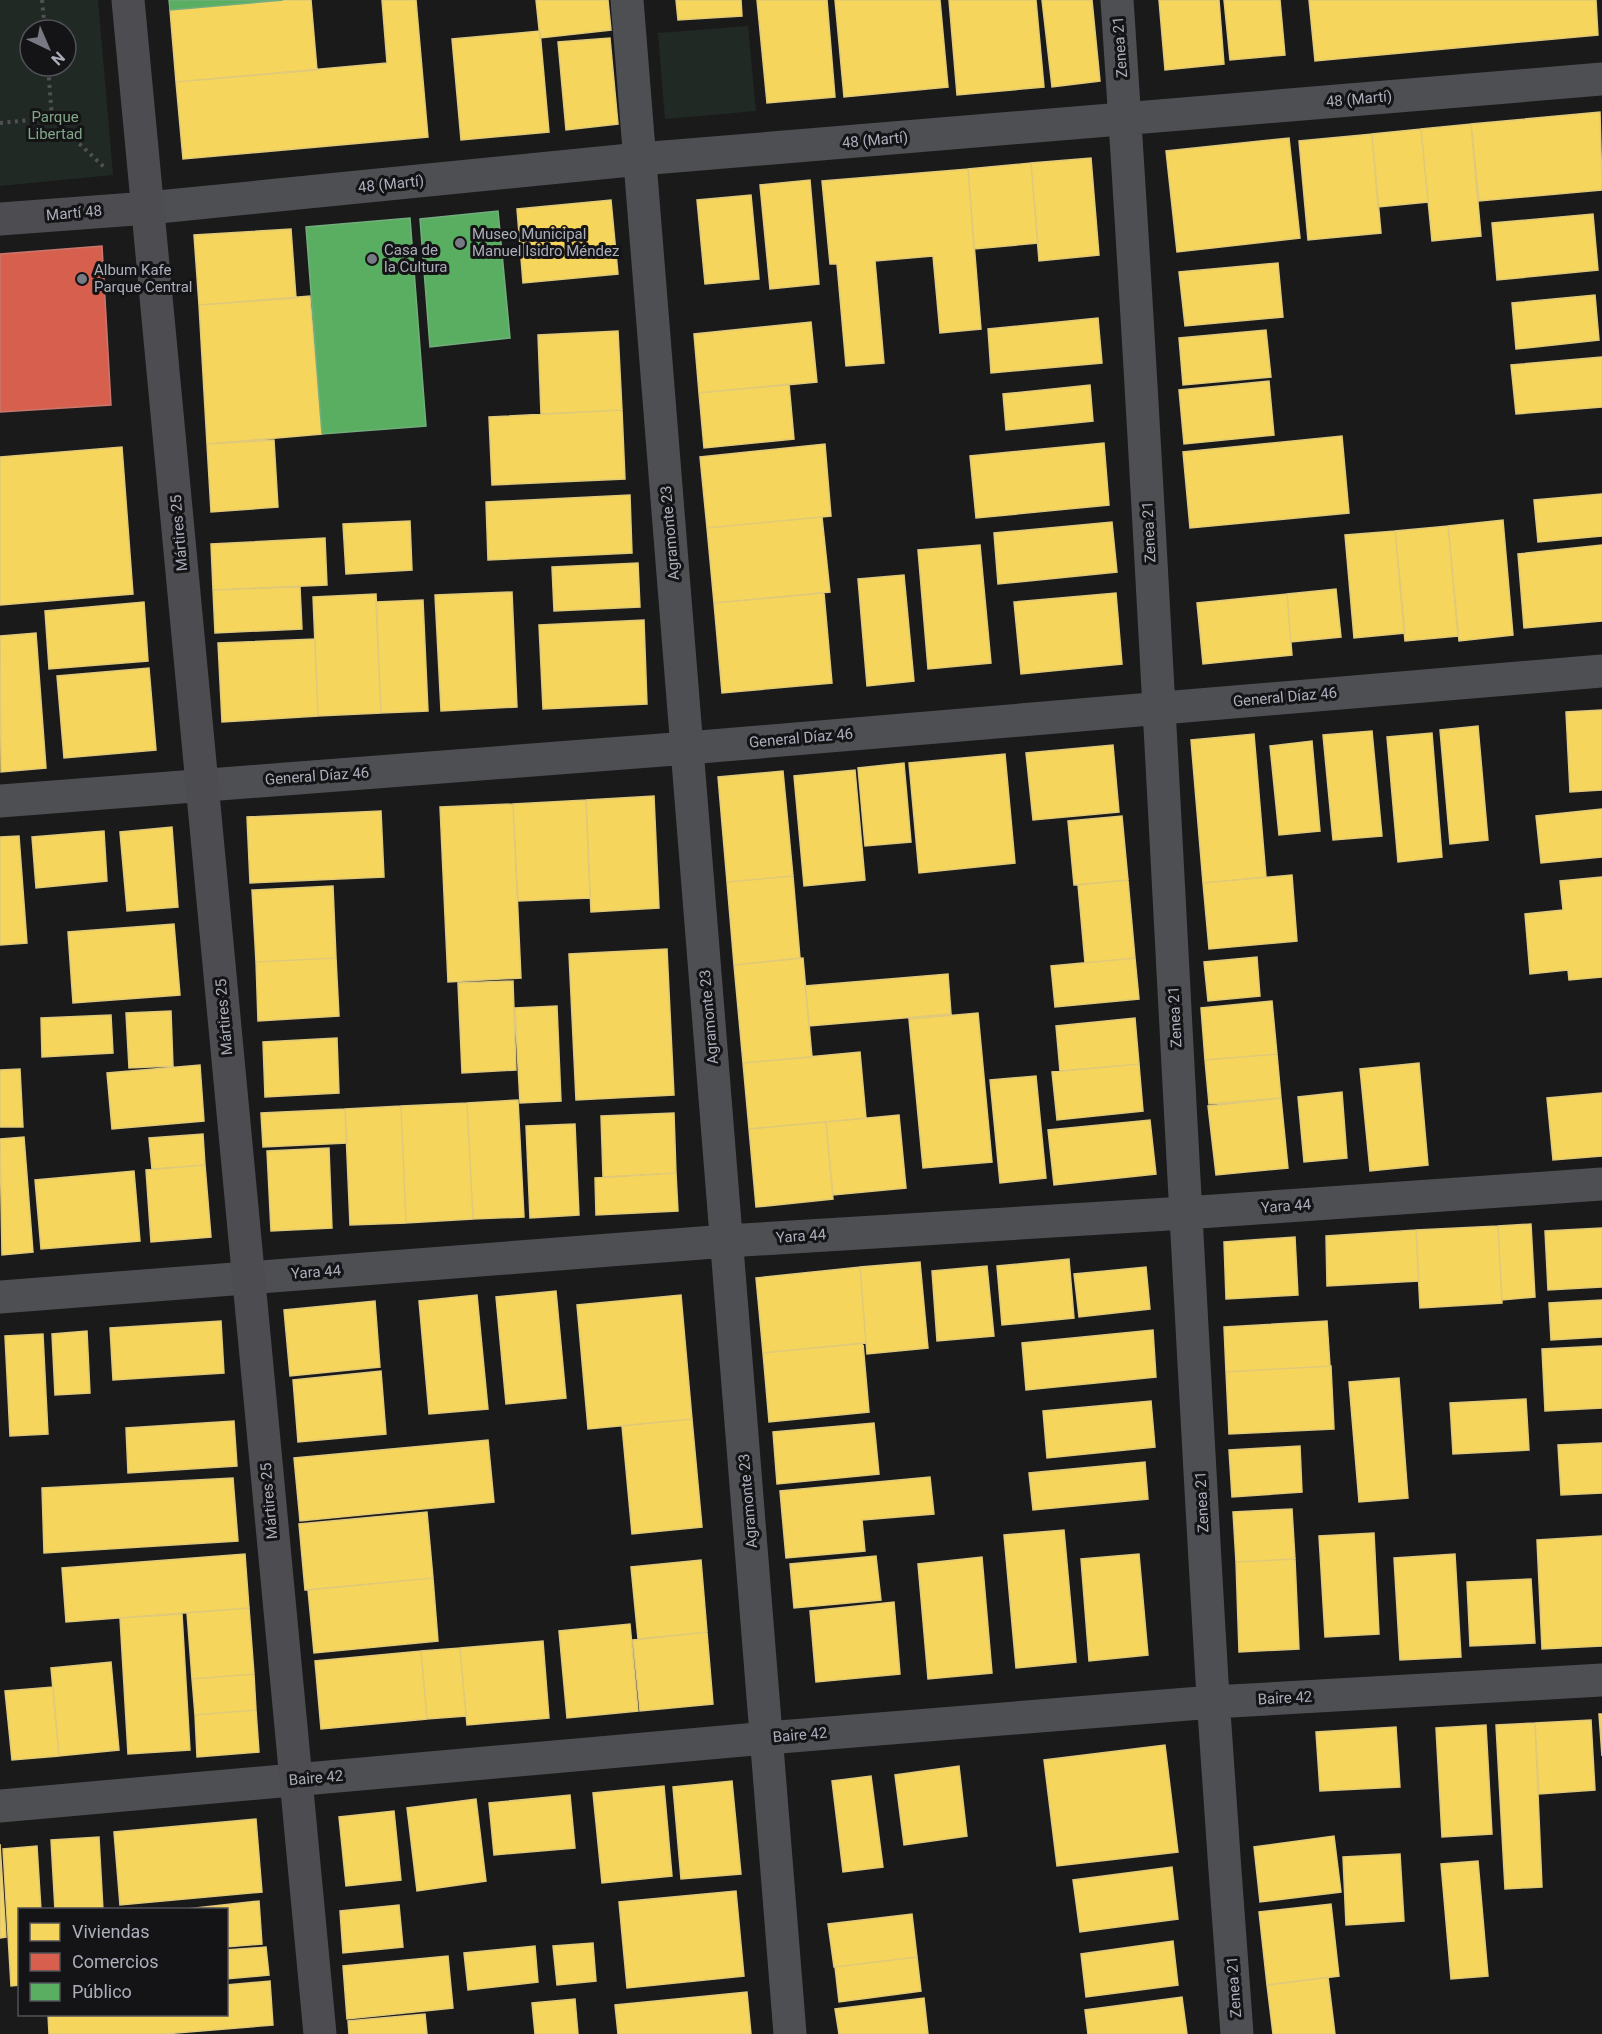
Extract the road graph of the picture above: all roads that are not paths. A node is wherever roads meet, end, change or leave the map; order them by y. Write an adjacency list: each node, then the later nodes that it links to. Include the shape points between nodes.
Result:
1 (128, 0): 7 (street, Mártires 25)
2 (627, 0): 6 (street, Agramonte 23)
3 (1117, 0): 5 (street, Zenea 21)
4 (1602, 79): 5 (street, 48 (Martí))
5 (1125, 119): 6 (street, 48 (Martí)); 10 (street, Zenea 21)
6 (640, 159): 7 (street, 48 (Martí)); 11 (street, Agramonte 23)
7 (148, 208): 8 (street, Martí 48); 12 (street, Mártires 25)
8 (0, 219)
9 (1602, 671): 10 (street, General Díaz 46)
10 (1160, 708): 11 (street, General Díaz 46); 15 (street, Zenea 21)
11 (688, 748): 12 (street, General Díaz 46); 16 (street, Agramonte 23)
12 (202, 785): 13 (street, General Díaz 46); 17 (street, Mártires 25)
13 (0, 801)
14 (1602, 1184): 15 (street, Yara 44)
15 (1185, 1213): 16 (street, Yara 44); 20 (street, Zenea 21)
16 (727, 1241): 17 (street, Yara 44); 21 (street, Agramonte 23)
17 (248, 1278): 18 (street, Yara 44); 22 (street, Mártires 25)
18 (0, 1297)
19 (1602, 1680): 20 (street, Baire 42)
20 (1213, 1702): 21 (street, Baire 42); 26 (street, Zenea 21)
21 (767, 1738): 22 (street, Baire 42); 25 (street, Agramonte 23)
22 (296, 1780): 23 (street, Baire 42); 24 (street, Mártires 25)
23 (0, 1806)
24 (320, 2034)
25 (790, 2034)
26 (1237, 2034)

